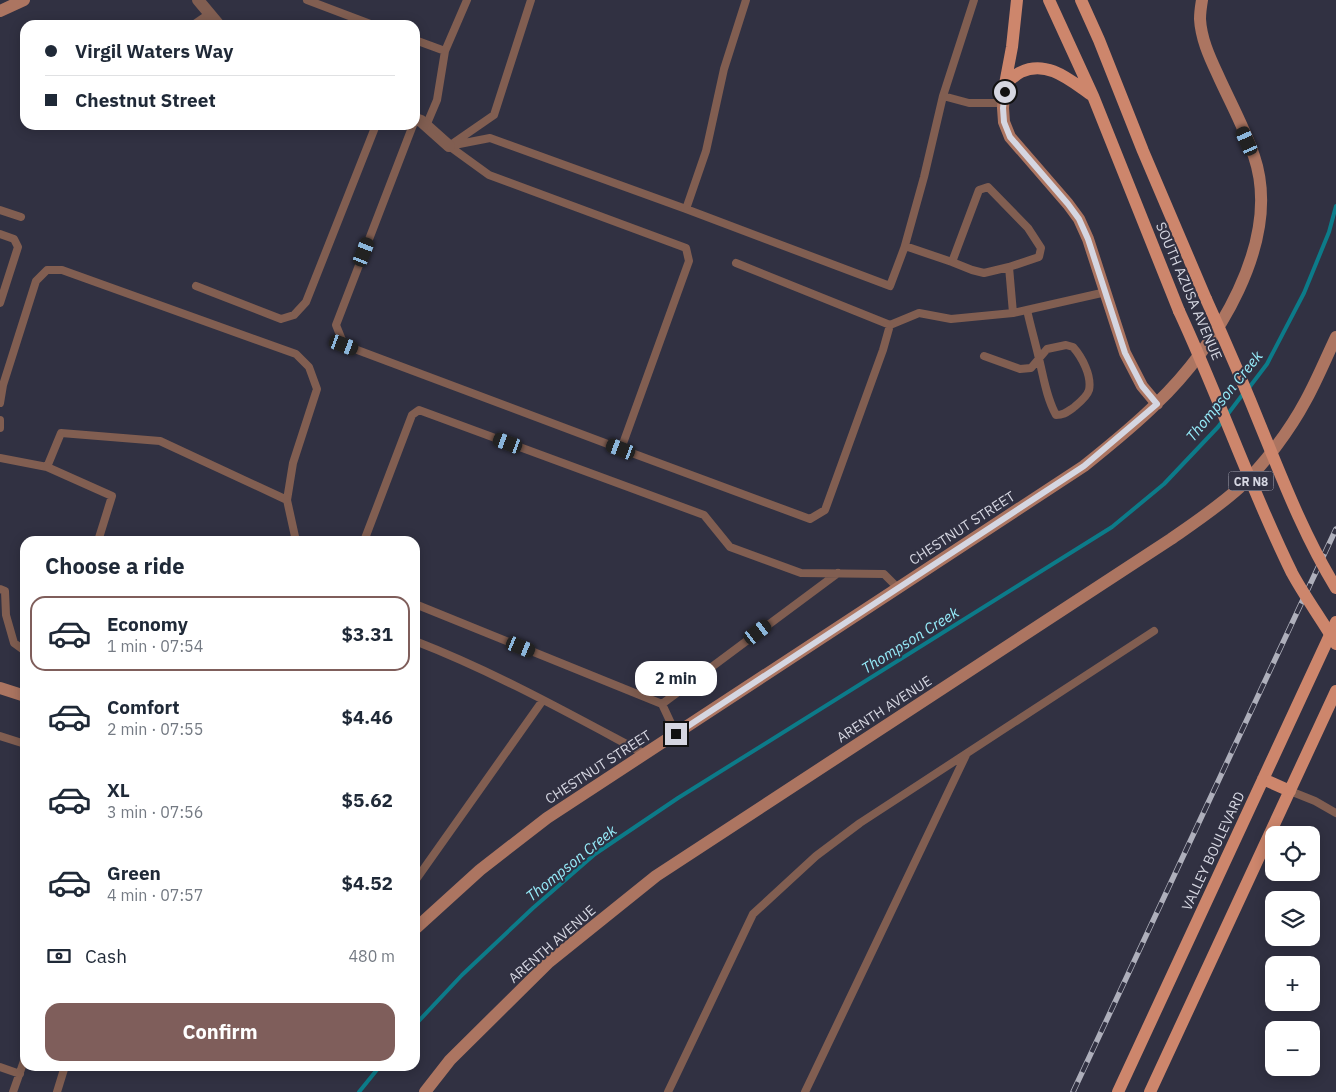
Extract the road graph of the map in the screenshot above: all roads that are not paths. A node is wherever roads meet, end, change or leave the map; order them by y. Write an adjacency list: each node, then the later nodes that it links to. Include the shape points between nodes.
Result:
1 (24, 0): 12 (street)
2 (198, 0): 13 (street)
3 (307, 0): 16 (lane)
4 (467, 0): 18 (lane)
5 (531, 0): 27 (lane, via 494,115)
6 (746, 0): 28 (lane, via 724,68 706,151)
7 (974, 0): 20 (lane)
8 (1017, 0): 19 (main road)
9 (1049, 0): 21 (main road, SOUTH AZUSA AVENUE / CR N8)
10 (1081, 0): 58 (main road, SOUTH AZUSA AVENUE / CR N8, bridge, via 1289,497 1319,561)
11 (1202, 0): 46 (street, CHESTNUT STREET, via 1200,19 1206,48 1254,156 1261,210 1256,241 1232,302 1190,367)
12 (1, 8)
13 (209, 14): 14 (lane); 15 (street)
14 (200, 20)
15 (214, 20)
16 (360, 20)
17 (420, 42): 18 (lane)
18 (445, 51): 24 (lane, via 437,100)
19 (1005, 84): 21 (main road, via 1021,72 1046,69 1061,74); 22 (street)
20 (944, 96): 22 (lane, via 969,103); 32 (lane)
21 (1093, 96): 64 (main road, SOUTH AZUSA AVENUE / CR N8, bridge, via 1179,311 1270,525 1294,575)
22 (1004, 103): 37 (street, via 1004,122 1010,137 1079,219)
23 (420, 122): 24 (street)
24 (426, 126): 27 (street)
25 (374, 130): 36 (lane, via 306,302 294,315 281,319 267,315)
26 (411, 130): 49 (lane, via 336,325 344,345)
27 (449, 146): 28 (lane, via 490,138); 49 (lane, via 489,175 686,248 689,261)
28 (686, 209): 32 (lane, via 890,286)
29 (0, 210): 30 (lane)
30 (21, 217)
31 (0, 234): 38 (lane, via 14,239 18,248)
32 (903, 251): 33 (lane, via 905,246)
33 (952, 262): 35 (lane, via 984,273); 35 (lane, via 979,190 988,187 1028,228 1041,248 1039,257)
34 (736, 263): 41 (lane)
35 (1008, 267): 40 (lane)
36 (196, 286)
37 (1106, 292): 39 (lane); 46 (street, via 1133,371)
38 (0, 303)
39 (1027, 310): 40 (lane); 44 (lane)
40 (1014, 313): 41 (lane, via 951,319 919,313)
41 (890, 325): 49 (lane, via 825,510 810,519)
42 (1336, 337): 87 (street, ARENTH AVENUE, via 1306,400 1288,428 1240,487 1213,510 656,876 549,962 450,1060)
43 (984, 356): 44 (lane, via 1020,369 1032,368)
44 (1040, 360): 44 (lane, via 1052,407 1056,415 1063,415 1082,401 1089,390 1084,363 1073,347 1066,345 1047,349)
45 (0, 403): 52 (lane, via 36,281 47,270 62,270 296,354 309,367 317,389 293,463)
46 (1157, 404): 57 (street, CHESTNUT STREET, via 1084,466)
47 (0, 420): 48 (lane)
48 (0, 428)
49 (621, 449)
50 (0, 458): 51 (lane)
51 (47, 466): 52 (lane, via 61,433 160,441); 53 (lane, via 112,496)
52 (287, 500): 54 (lane)
53 (100, 536)
54 (295, 536)
55 (366, 536): 56 (lane, via 412,415 419,410 704,515 730,547 801,573)
56 (838, 573): 57 (lane, via 884,574); 70 (lane)
57 (898, 588): 71 (street, CHESTNUT STREET)
58 (1336, 588)
59 (0, 589): 65 (lane, via 5,591 6,615 14,643)
60 (420, 606): 70 (lane)
61 (1336, 622): 76 (main road, VALLEY BOULEVARD)
62 (1154, 630): 74 (lane)
63 (420, 643): 69 (lane)
64 (1336, 644)
65 (20, 647)
66 (0, 688): 68 (street)
67 (1336, 691): 77 (main road)
68 (20, 694)
69 (543, 700): 75 (lane); 79 (lane)
70 (662, 704): 71 (lane)
71 (676, 734): 75 (street, CHESTNUT STREET)
72 (0, 736): 73 (lane)
73 (20, 742)
74 (967, 753): 88 (lane, via 816,856 753,914); 89 (lane)
75 (645, 754): 80 (street, CHESTNUT STREET, via 547,818 480,870)
76 (1263, 779): 77 (main road); 90 (main road, VALLEY BOULEVARD)
77 (1290, 791): 78 (lane); 91 (main road)
78 (1336, 813)
79 (420, 874)
80 (420, 924)
81 (0, 1067): 84 (lane)
82 (21, 1071): 84 (lane)
83 (63, 1071): 86 (lane)
84 (20, 1074): 85 (lane)
85 (13, 1092)
86 (57, 1092)
87 (425, 1092)
88 (668, 1092)
89 (805, 1092)
90 (1118, 1092)
91 (1150, 1092)

